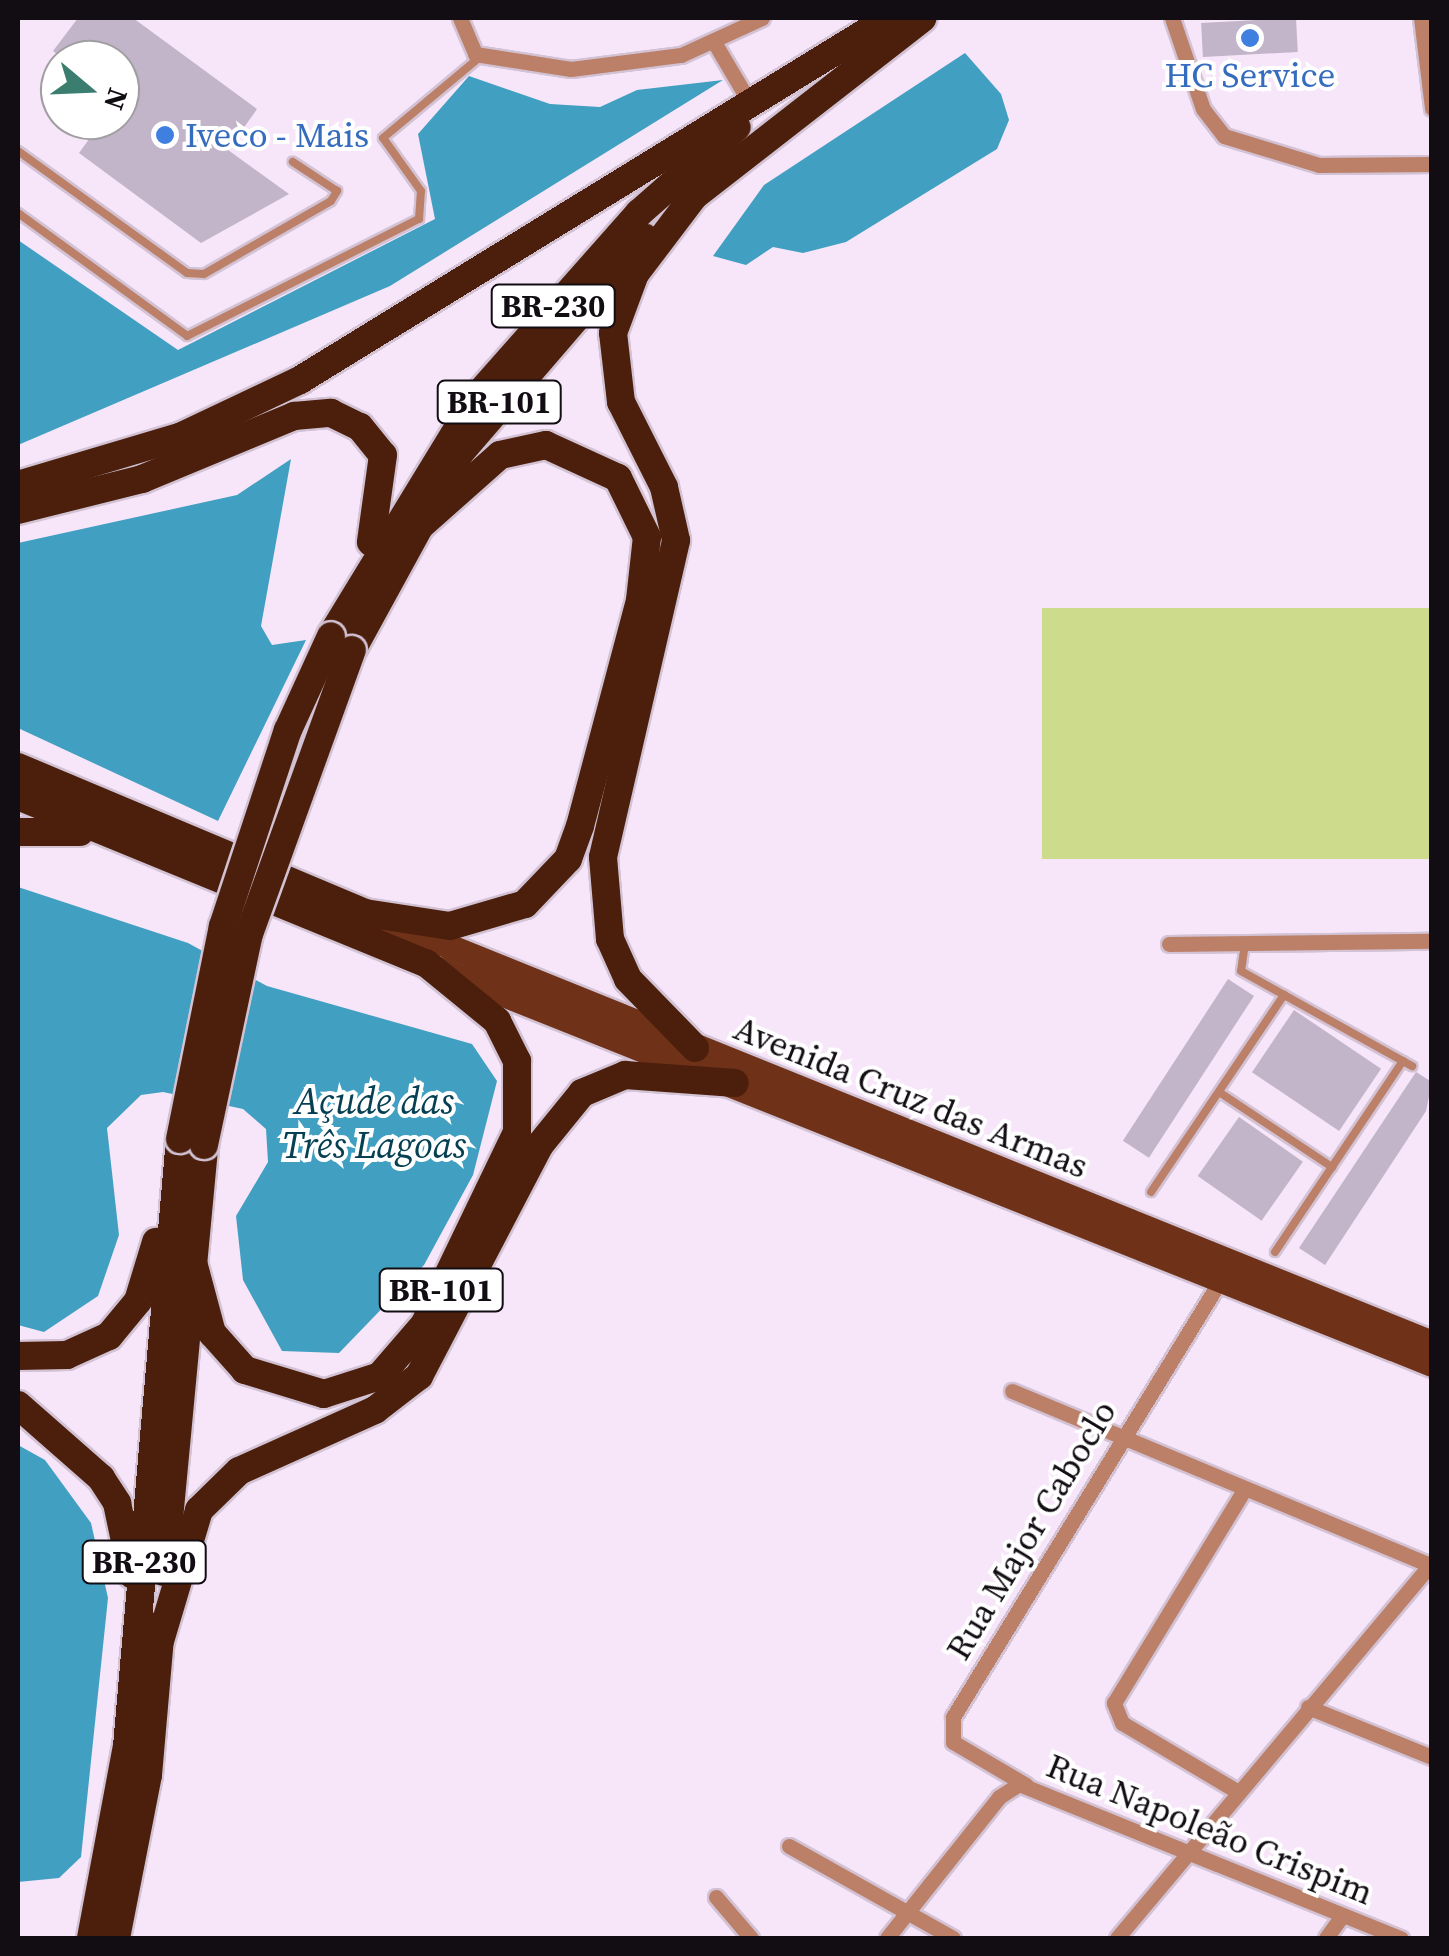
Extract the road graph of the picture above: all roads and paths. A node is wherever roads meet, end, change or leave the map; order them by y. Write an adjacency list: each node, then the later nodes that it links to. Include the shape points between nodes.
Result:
1 (460, 18): 8 (street, via 467,47)
2 (762, 18): 7 (street)
3 (889, 18): 9 (highway)
4 (923, 18): 15 (highway, BR-101)
5 (1172, 18): 14 (street, via 1203,109 1224,136 1319,165)
6 (1421, 18): 11 (street)
7 (714, 42): 8 (street, via 624,68); 10 (street)
8 (481, 56): 16 (lane, via 383,138 421,191 419,218 187,336)
9 (796, 78): 10 (highway); 20 (highway, BR-230, via 638,213 526,335 444,443)
10 (750, 104): 17 (highway, via 300,380 182,436)
11 (1432, 108)
12 (18, 151): 13 (lane, via 187,273 204,274 331,201 337,191)
13 (293, 162)
14 (1432, 164)
15 (697, 192): 19 (highway, BR-101, via 543,348); 32 (highway, via 636,274 613,332 621,402 664,487 676,540 602,857 610,938 628,979)
16 (18, 213)
17 (18, 485)
18 (18, 510): 20 (highway, via 142,480 294,416 331,413 372,439 386,473)
19 (412, 533): 21 (highway, BR-101); 26 (highway, via 500,455 546,445 618,478 647,537 646,570 580,826 546,887 480,923)
20 (362, 578): 21 (highway, BR-230)
21 (342, 643): 35 (highway, BR-101, bridge, via 249,934)
22 (18, 767): 26 (highway)
23 (18, 796): 25 (highway, BR-101)
24 (18, 832): 25 (highway)
25 (101, 835): 30 (highway, BR-101)
26 (366, 913): 32 (main road, Avenida Cruz das Armas)
27 (1432, 941): 28 (street)
28 (1245, 943): 29 (street); 31 (lane, via 1240,971)
29 (1169, 944)
30 (426, 963): 33 (main road, Avenida Cruz das Armas); 39 (highway, BR-101, via 498,1021 517,1061 522,1110 400,1358 350,1390 324,1394 245,1370 212,1333)
31 (1284, 995): 34 (lane); 36 (lane, via 1407,1064)
32 (695, 1048): 42 (main road, Avenida Cruz das Armas)
33 (736, 1083): 41 (main road, Avenida Cruz das Armas); 50 (highway, via 625,1076 582,1094 540,1146 418,1376 374,1410 239,1471 199,1510)
34 (1219, 1092): 36 (lane); 38 (lane)
35 (192, 1142): 37 (highway, BR-230); 39 (highway, BR-101)
36 (1332, 1167): 40 (lane)
37 (172, 1182): 43 (highway, via 123,1323 67,1355); 50 (highway, BR-230)
38 (1152, 1192)
39 (190, 1252): 50 (highway, BR-230)
40 (1274, 1252)
41 (1220, 1281): 44 (main road, Avenida Cruz das Armas); 47 (street, Rua Major Caboclo)
42 (1432, 1342)
43 (18, 1356)
44 (1432, 1364)
45 (1012, 1391): 47 (street)
46 (18, 1405): 50 (highway, via 74,1450 117,1504)
47 (1120, 1440): 48 (street); 53 (street, Rua Major Caboclo, via 949,1728 954,1742)
48 (1244, 1490): 49 (street); 54 (street, via 1114,1703 1122,1723)
49 (1431, 1564): 51 (street)
50 (150, 1637): 60 (highway, BR-230); 61 (highway, BR-230, via 148,1776)
51 (1308, 1707): 52 (street); 54 (street)
52 (1432, 1757)
53 (1026, 1784): 56 (street, Rua Napoleão Crispim); 58 (street, Rua Napoleão Crispim, via 999,1796)
54 (1235, 1790): 56 (street)
55 (789, 1846): 58 (street)
56 (1186, 1855): 59 (street, Rua Napoleão Crispim); 65 (street)
57 (716, 1897): 62 (street)
58 (908, 1912): 63 (street); 64 (street)
59 (1342, 1916): 66 (street); 67 (street, Rua Napoleão Crispim)
60 (91, 1938)
61 (116, 1938)
62 (752, 1938)
63 (887, 1938)
64 (952, 1938)
65 (1117, 1938)
66 (1326, 1938)
67 (1402, 1938)

